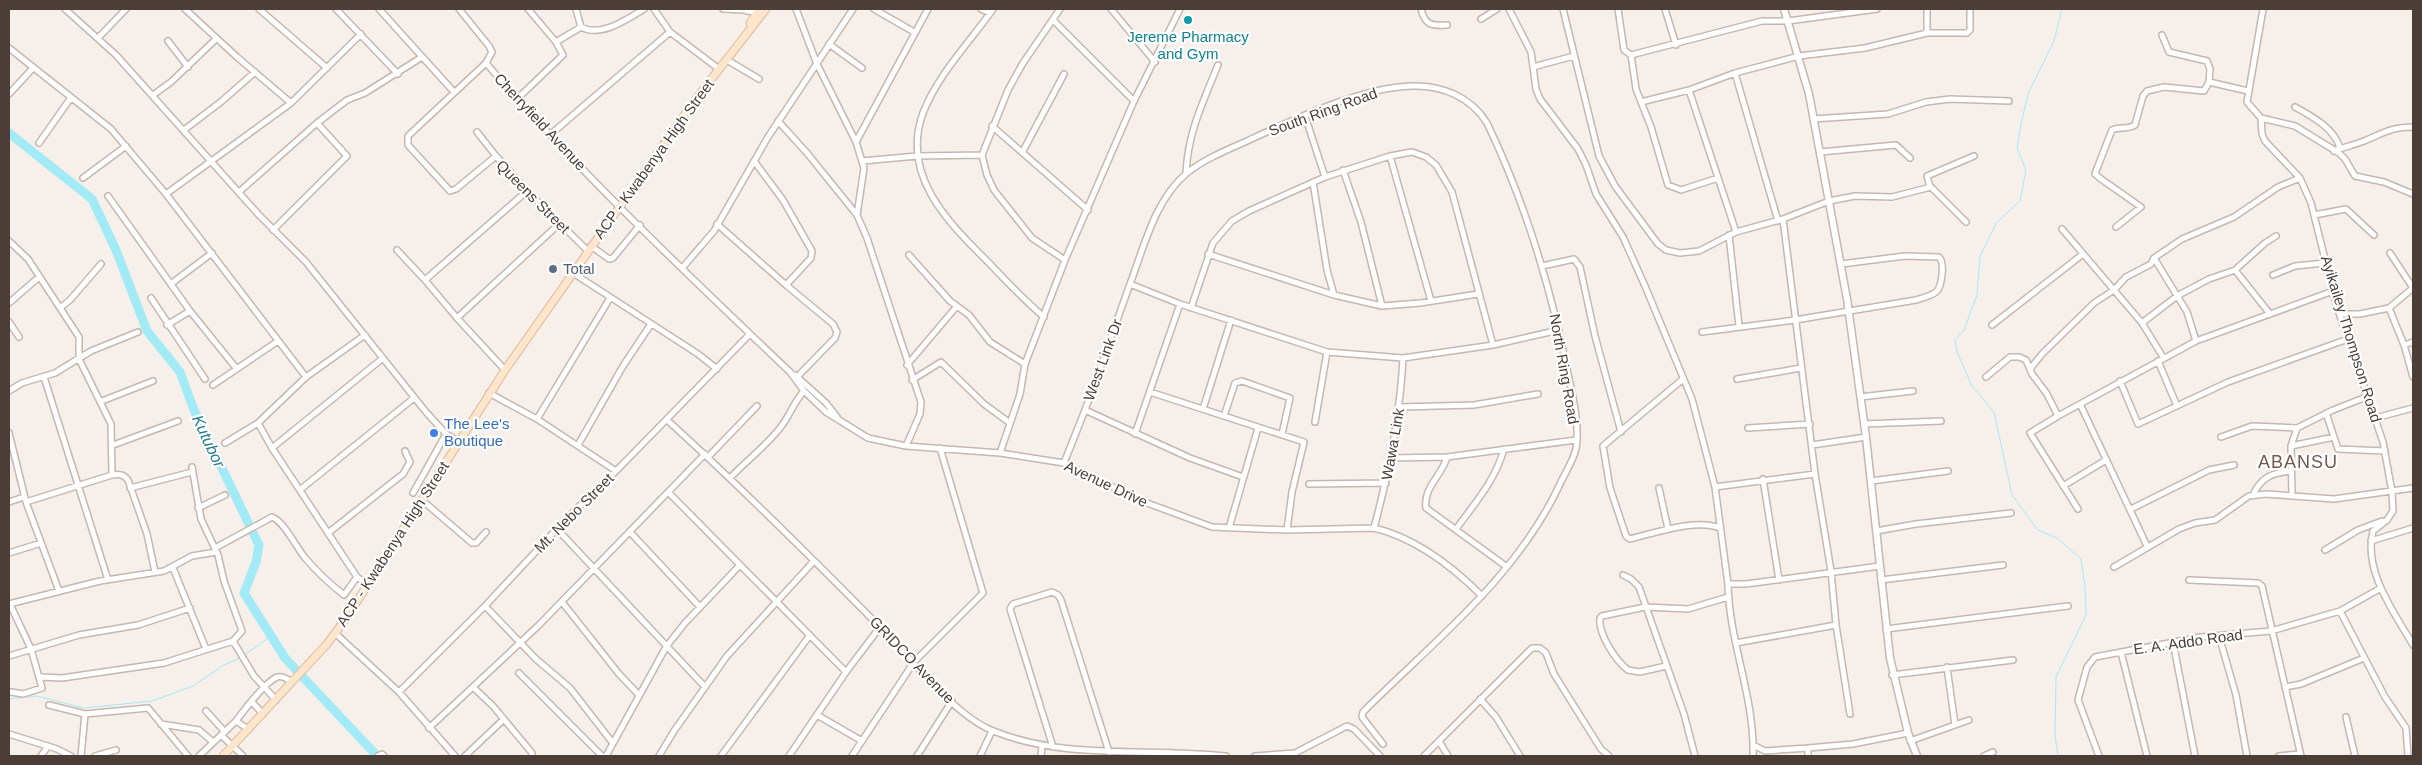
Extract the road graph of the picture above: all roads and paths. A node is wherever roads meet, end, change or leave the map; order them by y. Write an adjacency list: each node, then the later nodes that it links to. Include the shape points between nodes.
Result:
1 (65, 9): 46 (street)
2 (126, 9): 46 (street)
3 (185, 9): 47 (street)
4 (259, 9): 65 (street)
5 (336, 9): 44 (street)
6 (379, 9): 56 (street)
7 (459, 9): 59 (street, Cherryfield Avenue, via 489,46 492,52)
8 (528, 9): 49 (street)
9 (576, 9): 40 (street)
10 (644, 9): 40 (street, via 599,30)
11 (654, 9): 41 (street)
12 (723, 9): 33 (street)
13 (766, 9): 57 (main road)
14 (796, 9): 60 (street)
15 (853, 9): 50 (street)
16 (874, 9): 42 (street)
17 (928, 9): 42 (street)
18 (981, 9): 34 (street)
19 (1060, 9): 37 (street)
20 (1112, 9): 58 (street)
21 (1180, 9): 58 (street)
22 (1421, 9): 39 (street, via 1424,20 1429,24)
23 (1497, 9): 36 (street)
24 (1509, 9): 63 (street, via 1531,52)
25 (1563, 9): 54 (street)
26 (1618, 9): 53 (street, via 1624,50)
27 (1665, 9): 51 (street)
28 (1784, 9): 38 (street)
29 (1877, 9): 35 (street)
30 (1926, 9): 43 (street)
31 (1970, 9): 43 (street, via 1969,32)
32 (2263, 9): 76 (street)
33 (758, 11): 67 (main road)
34 (992, 11): 105 (street, via 942,79 923,112 917,132)
35 (1836, 11): 38 (street)
36 (1481, 18)
37 (1052, 20): 81 (street); 91 (street, via 1023,62)
38 (1788, 21): 51 (street, via 1762,21); 55 (street)
39 (1447, 25)
40 (581, 27): 49 (street)
41 (670, 32): 67 (street); 95 (street)
42 (914, 32): 96 (street)
43 (1927, 33): 55 (street, via 1865,48)
44 (360, 34): 65 (street); 70 (street)
45 (2162, 35): 73 (street, via 2169,52 2207,60)
46 (98, 38): 78 (street)
47 (216, 39): 62 (street); 68 (street)
48 (168, 41): 62 (street)
49 (556, 42): 80 (street, via 562,50 561,58)
50 (829, 44): 60 (street); 66 (street)
51 (1676, 45): 53 (street)
52 (9, 48): 64 (street)
53 (1631, 55): 83 (street)
54 (1574, 56): 63 (street); 140 (street, via 1599,156 1615,186 1658,244 1666,250 1693,252)
55 (1799, 56): 69 (street); 87 (street)
56 (422, 57): 70 (street); 75 (street)
57 (728, 60): 67 (main road); 72 (street)
58 (1155, 62): 81 (street)
59 (486, 63): 75 (street, Queens Street); 80 (street, Cherryfield Avenue)
60 (817, 64): 89 (street); 96 (street)
61 (1218, 65): 113 (street, via 1194,124)
62 (188, 67): 78 (street)
63 (1533, 67): 227 (street, via 1540,99 1578,149 1596,194 1633,257)
64 (33, 68): 77 (street); 79 (street)
65 (327, 68): 84 (street)
66 (862, 68)
67 (719, 69): 126 (main road, ACP - Kwabenya High Street)
68 (255, 72): 84 (street); 93 (street)
69 (1736, 73): 74 (street); 130 (street)
70 (398, 74): 90 (street, via 347,100)
71 (1064, 74): 100 (street)
72 (759, 79)
73 (2209, 82): 76 (street); 135 (street, via 2204,91 2152,88 2143,96 2135,125 2112,130 2095,174 2141,207)
74 (1689, 90): 83 (street); 116 (street)
75 (454, 92): 104 (street, Queens Street, via 408,136 408,145 450,191)
76 (2248, 92): 88 (street, Ayikailey Thompson Road, via 2247,102)
77 (9, 94)
78 (153, 95): 93 (street)
79 (70, 99): 97 (street); 98 (street, via 111,129)
80 (517, 99): 95 (street, Cherryfield Avenue)
81 (1134, 101): 127 (street)
82 (2009, 101): 87 (street, via 1950,99 1926,102 1888,114)
83 (1641, 102): 116 (street, via 1668,185 1681,190)
84 (291, 103): 109 (street)
85 (2295, 107): 99 (street, via 2335,135)
86 (1305, 116): 113 (street, South Ring Road, via 1212,157); 114 (street); 139 (street, South Ring Road, via 1382,90 1412,86 1447,91 1463,98 1487,122)
87 (1813, 118): 102 (street)
88 (2261, 118): 101 (street, via 2295,126); 117 (street, Ayikailey Thompson Road, via 2266,141)
89 (778, 122): 111 (street); 128 (street)
90 (317, 123): 121 (street); 137 (street, via 347,156)
91 (992, 126): 100 (street); 103 (street)
92 (2413, 127): 99 (street, via 2384,131)
93 (184, 130): 109 (street)
94 (477, 132): 104 (street)
95 (551, 134): 126 (street, Cherryfield Avenue)
96 (856, 142): 110 (street)
97 (39, 143)
98 (126, 146): 115 (street); 122 (street)
99 (2340, 148): 101 (street)
100 (1023, 150): 127 (street)
101 (2334, 151): 123 (street, via 2345,160 2355,176 2384,182)
102 (1820, 152): 108 (street, via 1896,145); 125 (street)
103 (982, 155): 105 (street); 152 (street, via 994,190 1032,238)
104 (496, 156): 120 (street, Queens Street)
105 (917, 156): 110 (street); 186 (street, via 926,187 942,213)
106 (1390, 156): 112 (street); 169 (street, via 1412,152 1426,157 1445,178 1452,192); 174 (street)
107 (1974, 156): 119 (street, via 1927,176)
108 (1910, 158)
109 (211, 160): 121 (street); 122 (street)
110 (862, 161): 128 (street, via 864,168)
111 (754, 162): 133 (street); 165 (street, via 783,200 812,251 812,258)
112 (1343, 170): 114 (street); 178 (street, via 1361,222)
113 (1186, 173): 164 (street, South Ring Road, via 1167,195)
114 (1325, 177): 118 (street)
115 (83, 178)
116 (1718, 178): 138 (street)
117 (2300, 178): 129 (street, Ayikailey Thompson Road); 151 (street, via 2278,188 2234,217 2182,239)
118 (1313, 182): 148 (street, via 1232,221); 170 (street)
119 (1930, 187): 125 (street, via 1892,197 1855,196); 131 (street)
120 (527, 191): 132 (street, Queens Street); 162 (street)
121 (239, 192): 137 (street)
122 (166, 194): 146 (street)
123 (2413, 194)
124 (108, 196): 163 (street)
125 (1829, 201): 130 (street); 155 (street)
126 (621, 206): 134 (street, Cherryfield Avenue); 144 (main road, ACP - Kwabenya High Street)
127 (1088, 210): 152 (street)
128 (857, 215): 214 (street)
129 (2314, 215): 141 (street, via 2346,209); 153 (street, Ayikailey Thompson Road)
130 (1780, 220): 138 (street); 189 (street)
131 (1966, 222)
132 (559, 224): 144 (street, Queens Street); 187 (street)
133 (717, 224): 157 (street); 165 (street)
134 (640, 225): 144 (street, Queens Street, via 613,258); 157 (street, Cherryfield Avenue)
135 (2116, 227)
136 (2062, 229): 149 (street)
137 (273, 230): 200 (street, via 306,262)
138 (1736, 232): 140 (street)
139 (1531, 234): 156 (street, North Ring Road)
140 (1729, 235): 194 (street)
141 (2374, 235)
142 (2276, 236): 158 (street)
143 (9, 241): 161 (street, via 28,259)
144 (590, 248): 159 (main road, ACP - Kwabenya High Street)
145 (397, 250): 162 (street)
146 (212, 253): 163 (street); 204 (street)
147 (2390, 253): 166 (street)
148 (1208, 254): 170 (street); 180 (street)
149 (2083, 254): 167 (street); 195 (street)
150 (909, 255): 177 (street)
151 (2154, 258): 167 (street, via 2150,264 2126,277); 171 (street)
152 (1065, 260): 186 (street)
153 (2325, 263): 160 (street, via 2295,266); 168 (street, Ayikailey Thompson Road)
154 (101, 264): 179 (street)
155 (1841, 264): 182 (street); 182 (street, via 1910,256 1940,256 1942,260 1940,286 1934,294 1916,300)
156 (1542, 266): 196 (street, North Ring Road); 267 (street, via 1568,258 1574,259 1580,267 1594,336)
157 (683, 267): 199 (street, Cherryfield Avenue)
158 (2236, 270): 171 (street, via 2209,278); 184 (street)
159 (573, 273): 173 (street); 219 (main road, ACP - Kwabenya High Street)
160 (2273, 275)
161 (38, 277): 175 (street); 179 (street)
162 (424, 280): 187 (street)
163 (172, 283): 183 (street)
164 (1130, 284): 176 (street); 249 (street, West Link Dr)
165 (786, 286): 221 (street, via 833,324 837,332)
166 (2413, 288): 181 (street)
167 (2114, 290): 191 (street); 218 (street, via 2094,303)
168 (2333, 291): 184 (street); 185 (street, Ayikailey Thompson Road)
169 (1478, 294): 174 (street); 206 (street)
170 (1334, 295): 178 (street)
171 (2177, 296): 191 (street); 203 (street, via 2187,312)
172 (151, 298): 193 (street)
173 (610, 298): 192 (street); 254 (street)
174 (1431, 301): 178 (street)
175 (9, 302)
176 (1180, 304): 180 (street); 236 (street)
177 (957, 306): 213 (street, via 969,315 995,346); 214 (street)
178 (1382, 306)
179 (60, 308): 211 (street, via 79,337)
180 (1191, 308): 188 (street)
181 (2389, 308): 185 (street); 207 (street)
182 (1849, 310): 189 (street); 240 (street)
183 (190, 311): 193 (street); 215 (street)
184 (2270, 314): 203 (street)
185 (2340, 314): 202 (street, Ayikailey Thompson Road)
186 (1044, 317): 213 (street)
187 (457, 318): 219 (street)
188 (1231, 320): 208 (street); 248 (street)
189 (1795, 320): 194 (street); 216 (street)
190 (9, 322): 201 (street)
191 (2142, 322): 212 (street)
192 (651, 324): 217 (street); 280 (street, via 622,366)
193 (167, 325): 226 (street)
194 (1739, 326): 198 (street)
195 (1992, 326)
196 (1559, 330): 206 (street); 275 (street, North Ring Road, via 1574,404)
197 (138, 332): 211 (street)
198 (1702, 332)
199 (750, 334): 217 (street, Mt. Nebo Street); 220 (street, Cherryfield Avenue)
200 (365, 335): 209 (street); 223 (street)
201 (19, 337)
202 (2348, 339): 239 (street, Ayikailey Thompson Road); 245 (street, via 2228,382)
203 (2196, 341): 212 (street)
204 (278, 342): 215 (street); 223 (street)
205 (2413, 342): 207 (street)
206 (1493, 345): 210 (street)
207 (2404, 345): 225 (street)
208 (1328, 352): 210 (street); 259 (street)
209 (382, 358): 241 (street); 284 (street)
210 (1404, 358): 246 (street, Wawa Link)
211 (79, 359): 222 (street); 242 (street)
212 (2160, 359): 231 (street); 245 (street)
213 (1025, 364): 261 (street, via 1020,394)
214 (908, 365): 229 (street)
215 (236, 368): 232 (street)
216 (1801, 368): 228 (street); 262 (street)
217 (717, 369): 256 (street, Mt. Nebo Street)
218 (2030, 369): 224 (street, via 2026,360 2010,357); 252 (street)
219 (505, 370): 237 (main road, ACP - Kwabenya High Street)
220 (790, 372): 221 (street); 234 (street)
221 (798, 376): 255 (street)
222 (44, 377): 233 (street, via 22,382); 307 (street)
223 (306, 377): 260 (street)
224 (1986, 377)
225 (2413, 377)
226 (205, 379)
227 (1683, 379): 267 (street); 309 (street, via 1692,399)
228 (1737, 379)
229 (912, 380): 261 (street, via 941,362 984,404); 282 (street, via 921,409)
230 (152, 381): 242 (street)
231 (2120, 382): 243 (street); 245 (street, via 2137,423)
232 (213, 385)
233 (9, 391)
234 (804, 391): 255 (street); 302 (street, via 779,429)
235 (1913, 391): 240 (street)
236 (1150, 392): 248 (street); 270 (street)
237 (489, 393): 254 (street); 276 (main road, ACP - Kwabenya High Street)
238 (1538, 394): 246 (street, via 1474,405)
239 (2369, 396): 250 (street); 253 (street, Ayikailey Thompson Road)
240 (1860, 397): 263 (street)
241 (414, 398): 269 (street); 313 (street)
242 (102, 401): 279 (street, via 111,424)
243 (2080, 404): 252 (street); 293 (street)
244 (757, 406): 290 (street)
245 (2177, 406)
246 (1401, 407): 292 (street, Wawa Link)
247 (2413, 408): 253 (street)
248 (1202, 409): 251 (street)
249 (1084, 410): 270 (street, West Link Dr); 294 (street)
250 (2326, 413): 266 (street); 274 (street)
251 (1224, 416): 264 (street); 271 (street, via 1235,383 1242,381 1290,398)
252 (2058, 416): 308 (street, via 2030,433)
253 (2375, 418): 288 (street, Ayikailey Thompson Road)
254 (537, 419): 280 (street)
255 (838, 419): 282 (street, Avenue Drive, via 868,438)
256 (667, 420): 290 (street, GRIDCO Avenue); 296 (street, Mt. Nebo Street)
257 (178, 421): 279 (street)
258 (1941, 421): 263 (street)
259 (1315, 422)
260 (258, 423): 278 (street); 284 (street)
261 (1010, 423): 289 (street)
262 (1810, 424): 265 (street); 281 (street)
263 (1864, 424): 272 (street)
264 (1258, 428): 271 (street); 301 (street)
265 (1748, 428)
266 (2297, 428): 273 (street, via 2252,426); 283 (street)
267 (1621, 432): 335 (street, via 1603,447 1610,488 1626,536 1630,539)
268 (9, 433): 277 (street)
269 (446, 434): 276 (street); 316 (street)
270 (1135, 434): 301 (street, West Link Dr)
271 (1282, 434): 334 (street, via 1301,440 1305,446 1292,492)
272 (1866, 437): 281 (street); 304 (street)
273 (2221, 437)
274 (2334, 438): 283 (street); 288 (street, via 2338,449)
275 (1576, 440): 286 (street); 353 (street, North Ring Road, via 1574,454 1552,501)
276 (459, 442): 321 (main road, ACP - Kwabenya High Street)
277 (10, 443): 320 (street)
278 (225, 443)
279 (113, 445): 300 (street)
280 (578, 445): 296 (street)
281 (1812, 445): 299 (street)
282 (906, 446): 285 (street, Avenue Drive)
283 (2290, 446): 298 (street)
284 (272, 448): 313 (street)
285 (940, 448): 289 (street, Avenue Drive); 396 (street, via 983,593)
286 (1504, 449): 291 (street); 333 (street, via 1486,491)
287 (406, 451): 339 (street, via 410,462 403,474)
288 (2385, 451): 315 (street, Ayikailey Thompson Road)
289 (1000, 453): 294 (street, Avenue Drive)
290 (706, 456): 302 (street, GRIDCO Avenue); 314 (street)
291 (1447, 457): 292 (street); 333 (street, via 1426,496 1426,504 1430,511)
292 (1391, 458): 305 (street, Wawa Link)
293 (2106, 460): 308 (street); 325 (street)
294 (1064, 463): 328 (street, Avenue Drive, via 1138,500 1212,526)
295 (2234, 465): 325 (street, via 2209,470)
296 (616, 471): 332 (street, Mt. Nebo Street)
297 (1948, 471): 304 (street)
298 (2291, 472): 318 (street, via 2265,478 2259,482); 319 (street)
299 (1814, 474): 303 (street); 354 (street)
300 (112, 475): 307 (street); 310 (street, via 124,476)
301 (1244, 477): 328 (street)
302 (730, 478): 346 (street, GRIDCO Avenue)
303 (1763, 479): 309 (street); 359 (street)
304 (1871, 481): 336 (street)
305 (1386, 483): 306 (street); 329 (street, Wawa Link)
306 (1309, 484)
307 (78, 486): 320 (street); 358 (street)
308 (2063, 486): 324 (street)
309 (1715, 487): 330 (street)
310 (130, 488): 323 (street, via 192,469); 355 (street, via 147,534)
311 (1660, 488): 335 (street)
312 (2413, 488): 315 (street)
313 (300, 489): 339 (street)
314 (668, 492): 338 (street); 347 (street)
315 (2392, 492): 319 (street, via 2334,499); 327 (street, Ayikailey Thompson Road, via 2393,510)
316 (413, 493)
317 (225, 495): 323 (street)
318 (2253, 495): 319 (street); 342 (street, via 2240,500 2215,520 2195,523)
319 (2292, 496)
320 (25, 500): 322 (street); 341 (street)
321 (423, 501): 337 (street, via 472,543); 363 (main road, ACP - Kwabenya High Street)
322 (9, 502)
323 (198, 508): 343 (street)
324 (2078, 509)
325 (2130, 509): 342 (street)
326 (2011, 513): 336 (street)
327 (2387, 520): 340 (street, Ayikailey Thompson Road, via 2373,531); 344 (street, via 2361,529)
328 (1229, 528): 334 (street, Avenue Drive)
329 (1374, 528): 334 (street, Avenue Drive); 366 (street, Avenue Drive, via 1401,537 1427,552)
330 (1720, 528): 335 (street, via 1703,524); 362 (street)
331 (2413, 528): 340 (street)
332 (557, 529): 351 (street); 371 (street, Mt. Nebo Street)
333 (1456, 529): 353 (street)
334 (1287, 530)
335 (1668, 530)
336 (1876, 531): 349 (street)
337 (486, 532)
338 (630, 532): 351 (street); 373 (street)
339 (328, 533): 357 (street)
340 (2371, 540): 364 (street)
341 (41, 543): 345 (street); 365 (street)
342 (2147, 546): 350 (street)
343 (216, 550): 352 (street, via 192,556); 357 (street, via 272,516 305,558 344,595); 384 (street, via 242,631)
344 (2325, 550)
345 (9, 553)
346 (814, 561): 368 (street); 378 (street, GRIDCO Avenue)
347 (740, 565): 368 (street); 373 (street)
348 (2004, 565): 360 (street)
349 (1880, 566): 354 (street); 360 (street)
350 (2114, 566)
351 (595, 567): 369 (street); 389 (street)
352 (173, 568): 355 (street); 375 (street)
353 (1507, 568): 366 (street, North Ring Road)
354 (1831, 571): 359 (street); 377 (street)
355 (155, 572): 358 (street)
356 (1622, 576): 374 (street, via 1639,587)
357 (357, 577): 363 (street)
358 (108, 580): 365 (street)
359 (1779, 580): 362 (street)
360 (1881, 580): 379 (street)
361 (2189, 580): 380 (street, via 2260,584)
362 (1728, 584): 367 (street)
363 (369, 586): 381 (main road, ACP - Kwabenya High Street)
364 (2381, 588): 376 (street, E. A. Addo Road); 388 (street)
365 (59, 591): 370 (street)
366 (1482, 596): 438 (street, North Ring Road, via 1363,712 1362,717)
367 (1728, 597): 374 (street, via 1688,609); 386 (street)
368 (777, 601): 382 (street); 404 (street, via 727,656)
369 (562, 602): 385 (street); 410 (street)
370 (9, 604): 390 (street)
371 (485, 606): 385 (street); 409 (street, Mt. Nebo Street)
372 (2068, 606): 379 (street)
373 (700, 607): 389 (street)
374 (1645, 607): 397 (street); 397 (street, via 1602,616 1600,626 1611,648 1628,670 1640,672)
375 (190, 608): 390 (street, via 138,625 79,635); 391 (street)
376 (2340, 611): 380 (street, E. A. Addo Road); 394 (street)
377 (1836, 626): 386 (street); 419 (street)
378 (880, 627): 396 (street, GRIDCO Avenue); 399 (street)
379 (1886, 629): 401 (street)
380 (2271, 631): 383 (street, E. A. Addo Road); 405 (street)
381 (335, 633): 403 (main road, ACP - Kwabenya High Street); 409 (street)
382 (810, 635): 399 (street); 464 (street)
383 (2219, 636): 387 (street, E. A. Addo Road); 485 (street, via 2236,695)
384 (233, 641): 391 (street); 406 (street)
385 (522, 642): 407 (street); 437 (street, via 575,694)
386 (1736, 642): 440 (street, via 1750,710)
387 (2173, 642): 392 (street, E. A. Addo Road); 484 (street)
388 (2413, 645)
389 (666, 647): 404 (street); 410 (street)
390 (31, 649): 393 (street); 402 (street)
391 (206, 649): 402 (street, via 164,663 62,678)
392 (2121, 652): 482 (street, E. A. Addo Road, via 2095,657 2087,667 2078,700); 483 (street)
393 (9, 656)
394 (2364, 658): 405 (street); 448 (street, via 2406,728)
395 (2013, 660): 398 (street)
396 (914, 662): 413 (street, GRIDCO Avenue); 433 (street)
397 (1666, 666): 477 (street)
398 (1947, 667): 401 (street); 426 (street)
399 (846, 672): 420 (street)
400 (519, 674): 461 (street)
401 (1892, 674): 430 (street)
402 (40, 677): 408 (street, via 41,690 23,694)
403 (294, 680): 406 (street, via 277,677); 412 (main road, ACP - Kwabenya High Street)
404 (705, 687): 463 (street)
405 (2285, 687): 449 (street)
406 (264, 688): 412 (street); 414 (street)
407 (474, 688): 422 (street); 427 (street)
408 (11, 692)
409 (399, 692): 427 (street)
410 (639, 695): 437 (street)
411 (1480, 699): 434 (street); 475 (street, via 1496,717); 476 (street, via 1532,648 1540,648 1546,653 1554,674 1601,749)
412 (276, 700): 418 (main road, ACP - Kwabenya High Street)
413 (952, 701): 429 (street, GRIDCO Avenue, via 970,718); 467 (street)
414 (252, 702): 418 (street); 424 (street)
415 (49, 704): 417 (street)
416 (206, 710): 432 (street)
417 (85, 714): 425 (street, via 145,707); 452 (street)
418 (263, 714): 428 (main road, ACP - Kwabenya High Street)
419 (1850, 714)
420 (817, 715): 433 (street); 465 (street)
421 (2346, 717): 487 (street)
422 (504, 718): 459 (street); 460 (street)
423 (1969, 720): 426 (street)
424 (236, 721): 428 (street); 432 (street)
425 (162, 724): 436 (street, via 199,730); 454 (street)
426 (1955, 725): 435 (street)
427 (429, 728): 458 (street)
428 (248, 729): 442 (main road, ACP - Kwabenya High Street)
429 (992, 731): 439 (street, GRIDCO Avenue); 468 (street)
430 (1908, 733): 435 (street); 444 (street, via 1853,744)
431 (9, 734): 441 (street)
432 (224, 734): 436 (street); 442 (street)
433 (862, 741): 466 (street)
434 (1439, 741): 473 (street); 474 (street)
435 (1910, 741): 480 (street)
436 (213, 742): 455 (street)
437 (612, 742): 462 (street)
438 (1383, 744)
439 (1042, 745): 443 (street, GRIDCO Avenue); 469 (street)
440 (1753, 745): 444 (street, via 1765,751); 478 (street)
441 (48, 746): 450 (street); 451 (street)
442 (232, 746): 456 (main road, ACP - Kwabenya High Street); 457 (street)
443 (1053, 747): 446 (street, GRIDCO Avenue); 446 (street, via 1010,609 1013,604 1052,592 1061,600)
444 (1808, 748): 479 (street)
445 (116, 750): 453 (street)
446 (1109, 752): 470 (street, GRIDCO Avenue, via 1183,752)
447 (1993, 752): 481 (street)
448 (2410, 753)
449 (2301, 755): 486 (street)
450 (41, 756)
451 (71, 756)
452 (82, 756)
453 (95, 756)
454 (188, 756)
455 (199, 756)
456 (223, 756)
457 (243, 756)
458 (455, 756)
459 (465, 756)
460 (532, 756)
461 (602, 756)
462 (606, 756)
463 (659, 756)
464 (721, 756)
465 (789, 756)
466 (852, 756)
467 (917, 756)
468 (980, 756)
469 (1040, 756)
470 (1226, 756)
471 (1255, 756): 472 (street, via 1295,753 1347,726 1354,728)
472 (1380, 756)
473 (1424, 756)
474 (1448, 756)
475 (1520, 756)
476 (1609, 756)
477 (1695, 756)
478 (1753, 756)
479 (1808, 756)
480 (1917, 756)
481 (1984, 756)
482 (2099, 756)
483 (2147, 756)
484 (2195, 756)
485 (2247, 756)
486 (2279, 756)
487 (2354, 756)

